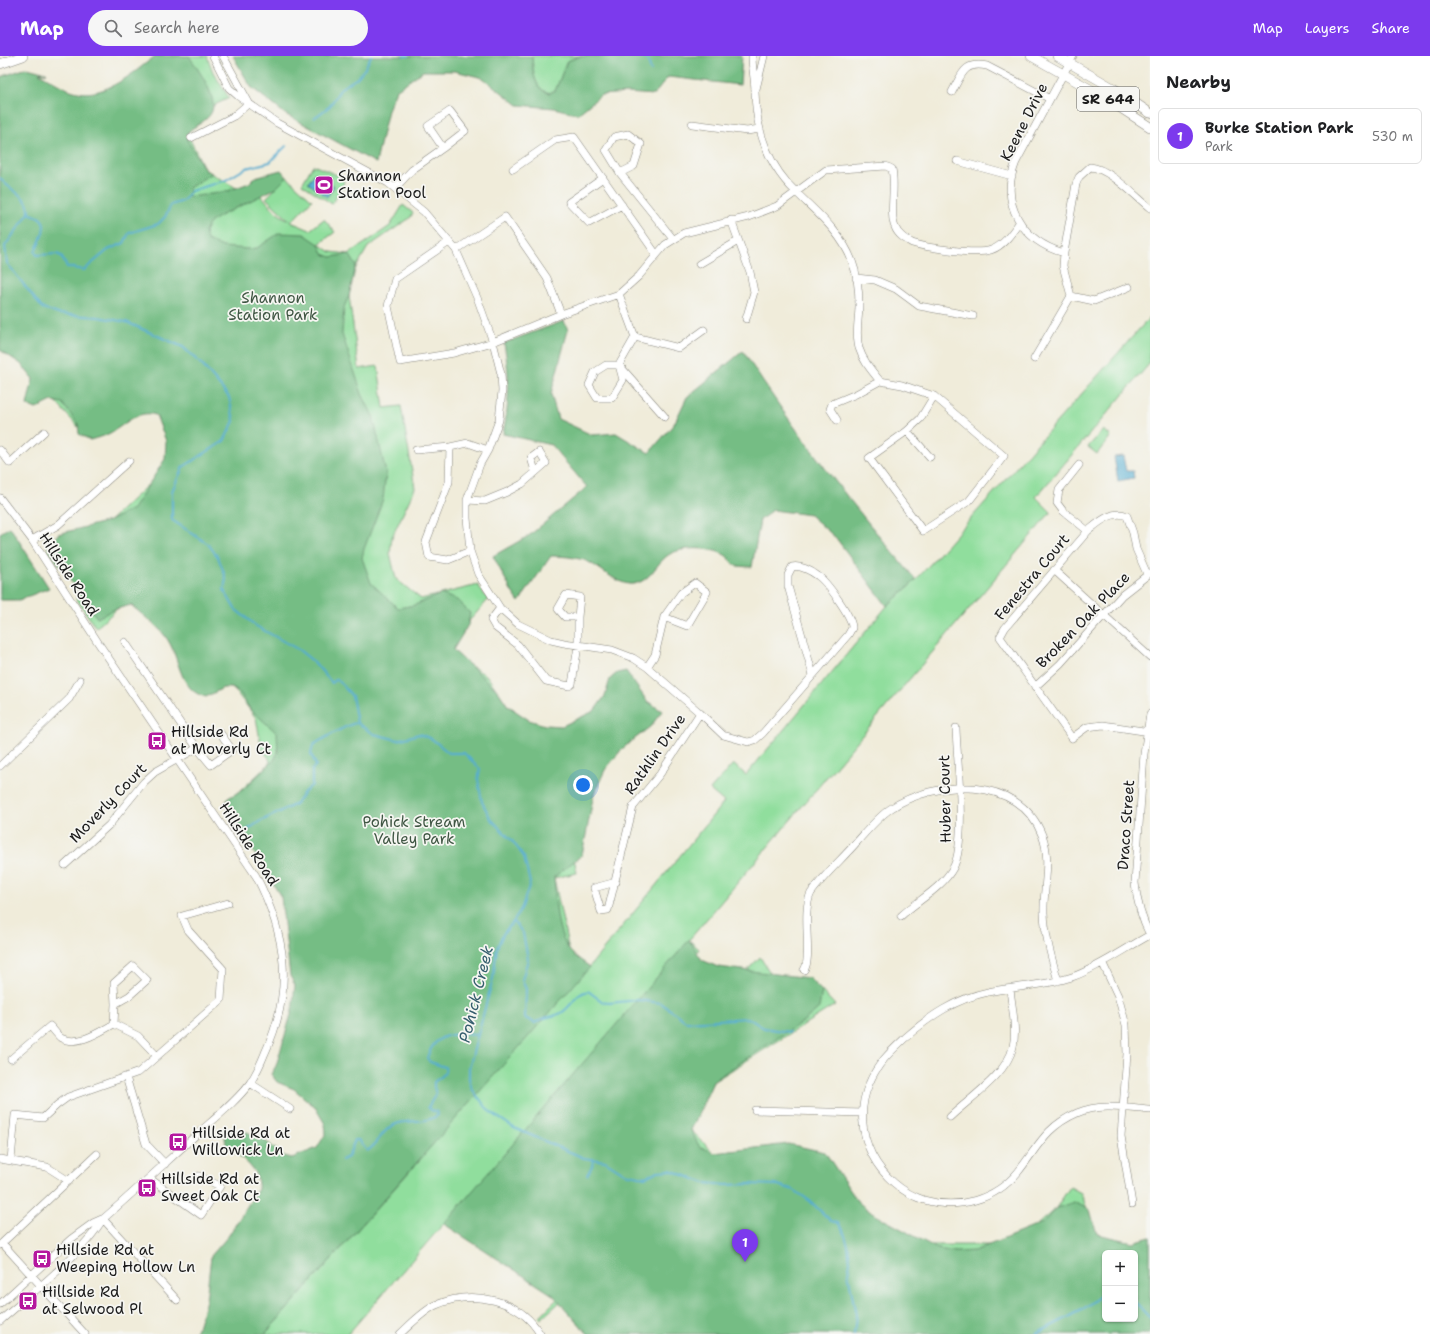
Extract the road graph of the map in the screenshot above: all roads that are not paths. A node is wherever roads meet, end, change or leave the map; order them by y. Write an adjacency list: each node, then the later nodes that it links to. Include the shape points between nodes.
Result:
1 (23, 56): 9 (main road)
2 (213, 56): 14 (street, via 229,88)
3 (223, 56): 14 (street)
4 (752, 56): 11 (street)
5 (764, 56): 11 (street)
6 (1031, 56): 10 (main road, SR 644)
7 (1057, 56): 8 (main road, SR 644)
8 (1072, 59): 10 (street, Keene Drive); 15 (main road, SR 644)
9 (0, 64)
10 (1065, 74): 13 (street, Keene Drive); 17 (main road, SR 644)
11 (755, 91): 18 (street)
12 (952, 92): 13 (street, via 963,71 978,64 988,66)
13 (1050, 99): 24 (street, Keene Drive, via 1016,162)
14 (249, 103): 19 (street, via 234,116); 26 (street, via 277,122)
15 (1150, 113)
16 (692, 124): 18 (street, via 747,131)
17 (1150, 127)
18 (759, 129): 27 (street, via 776,168)
19 (191, 138)
20 (443, 148): 20 (street, via 465,131 450,111 428,126); 26 (street, via 412,170)
21 (957, 161): 24 (street)
22 (513, 169): 25 (street, via 555,140 574,137)
23 (620, 172): 23 (street, via 606,150 614,137 628,134 641,144 634,166); 32 (street)
24 (1012, 176): 31 (street, Keene Drive, via 1010,196)
25 (603, 178): 28 (street); 28 (street, via 569,202 589,223)
26 (395, 188): 34 (street, via 424,212)
27 (795, 192): 30 (street, via 777,206 749,217); 31 (street, via 826,170 886,166 892,169 894,177 894,226 901,236 913,243 980,252 992,250); 39 (street, via 837,233 849,254)
28 (622, 205): 37 (street)
29 (1150, 208): 36 (street, via 1106,172 1090,167 1079,177 1076,184)
30 (730, 220): 32 (street, via 684,233); 33 (street)
31 (1020, 223): 36 (street, Keene Drive, via 1046,247)
32 (673, 239): 37 (street)
33 (738, 241): 38 (street); 45 (street, via 750,272 754,292)
34 (449, 242): 35 (street); 48 (street, via 396,279 388,306 400,362 454,353)
35 (456, 250): 43 (street, via 505,217 547,278); 48 (street)
36 (1064, 253): 42 (street, via 1063,266)
37 (656, 254): 41 (street, via 639,276)
38 (698, 264)
39 (856, 278): 44 (street, via 875,280 896,289 919,306); 51 (street, via 859,346 869,367)
40 (1129, 288): 42 (street, via 1094,301)
41 (618, 294): 43 (street); 47 (street)
42 (1071, 296): 49 (street)
43 (560, 314): 48 (street)
44 (973, 316)
45 (746, 319)
46 (704, 330): 47 (street, via 679,348)
47 (635, 337): 50 (street)
48 (493, 342): 60 (street, via 501,374 502,391 499,420)
49 (1034, 358)
50 (619, 366): 50 (street, via 623,380 612,398 597,398 589,385 595,372 606,365); 53 (street)
51 (880, 381): 52 (street, via 902,385); 54 (street, via 832,404 830,409)
52 (934, 396): 55 (street, via 920,419); 55 (street, via 1004,456 969,501 923,531 869,458)
53 (665, 417)
54 (837, 420)
55 (908, 431): 61 (street)
56 (44, 432): 58 (street, via 10,463)
57 (450, 447): 59 (street); 60 (street, via 468,443); 69 (street, via 449,482 426,542 430,557 448,560)
58 (0, 450)
59 (416, 450)
60 (488, 450): 66 (street)
61 (930, 457)
62 (129, 461): 68 (street, via 58,525)
63 (1079, 465): 67 (street, Fenestra Court, via 1059,490 1057,503)
64 (535, 471): 66 (street, via 522,484 507,492 485,501)
65 (0, 498): 68 (street, Hillside Road)
66 (467, 500): 69 (street)
67 (1088, 531): 70 (street, Fenestra Court); 71 (street, Fenestra Court, via 1112,515 1127,516 1136,549)
68 (32, 540): 89 (street, Hillside Road)
69 (470, 551): 72 (street, via 478,574)
70 (1054, 570): 73 (street); 82 (street, Fenestra Court, via 1000,637)
71 (1148, 573): 73 (street, Broken Oak Place, via 1122,595)
72 (500, 608): 77 (street, via 518,624 538,634); 77 (street, via 492,623 518,645 546,681 571,685)
73 (1104, 615): 78 (street); 82 (street, Broken Oak Place, via 1060,664)
74 (578, 617): 77 (street)
75 (664, 617): 75 (street, via 687,626 707,592 695,583 681,593); 79 (street, via 655,654)
76 (125, 642): 88 (street)
77 (578, 646): 79 (street, via 612,650)
78 (1150, 657)
79 (647, 667): 83 (street)
80 (813, 675): 80 (street, via 787,581 792,567 801,567 819,576 852,621 851,631); 83 (street, via 755,740 748,742 723,735)
81 (80, 680): 90 (street, via 69,699)
82 (1035, 687): 86 (street, Fenestra Court, via 1072,738 1087,727 1103,725)
83 (700, 713): 93 (street, Rathlin Drive, via 660,774 633,807)
84 (1150, 714): 86 (street, Draco Street)
85 (956, 728): 91 (street, Huber Court)
86 (1148, 732): 96 (street, Draco Street, via 1136,883 1137,901)
87 (221, 734): 88 (street, via 232,750 210,765)
88 (197, 748): 89 (street, Moverly Court)
89 (177, 759): 92 (street, Moverly Court, via 144,782 108,825); 106 (street, Hillside Road, via 256,876 279,932 284,974 280,1006 272,1039)
90 (0, 766)
91 (958, 789): 95 (street, Huber Court, via 960,845 953,868 938,885); 98 (street, via 925,793 904,800 888,810 814,889 808,899 808,962); 99 (street, via 989,790 1007,796 1029,813 1039,827 1046,852 1046,930)
92 (65, 865)
93 (616, 882)
94 (228, 903): 103 (street, via 182,916 188,930 223,969 221,1000)
95 (901, 916)
96 (1150, 935): 97 (street)
97 (1103, 964): 99 (street); 107 (street, via 1118,996 1126,1025 1127,1054)
98 (804, 970)
99 (1058, 981): 100 (street)
100 (1010, 989): 111 (street, via 965,998 924,1022 878,1065 867,1088); 112 (street, via 1014,1033 1009,1058 999,1073)
101 (115, 1004): 101 (street, via 114,983 133,966 146,980 129,996); 102 (street)
102 (114, 1024): 103 (street, via 138,1036); 104 (street, via 74,1042 61,1037 50,1026)
103 (158, 1056): 105 (street, via 139,1072)
104 (11, 1059)
105 (126, 1077): 115 (street, via 68,1098 43,1118 15,1115); 116 (street, via 146,1144)
106 (250, 1083): 108 (street); 116 (street, Hillside Road)
107 (1122, 1108): 110 (street); 111 (street, via 1095,1108 1065,1118 1044,1135 1019,1171 1005,1185 981,1199 953,1204 917,1197 901,1189 887,1177 876,1164 869,1149); 120 (street, via 1121,1136)
108 (290, 1109)
109 (755, 1110): 111 (street)
110 (1150, 1110)
111 (862, 1113)
112 (950, 1116)
113 (98, 1154): 119 (street)
114 (0, 1159): 115 (street)
115 (11, 1160): 119 (street, via 47,1167)
116 (165, 1164): 118 (street, Hillside Road)
117 (199, 1176): 118 (street, via 220,1186 201,1215)
118 (149, 1178): 121 (street, Hillside Road)
119 (69, 1181): 122 (street)
120 (1132, 1204)
121 (103, 1219): 123 (street, Hillside Road, via 71,1239); 124 (street, Hillside Road, via 78,1250); 125 (street)
122 (1, 1244): 123 (street)
123 (32, 1276): 124 (street); 126 (street, Hillside Road)
124 (40, 1286): 127 (street, Hillside Road); 128 (street)
125 (178, 1300)
126 (0, 1304)
127 (0, 1321)
128 (85, 1334)
129 (401, 1334): 130 (street, via 436,1305 458,1298 472,1297 506,1304 530,1320)
130 (540, 1334)

